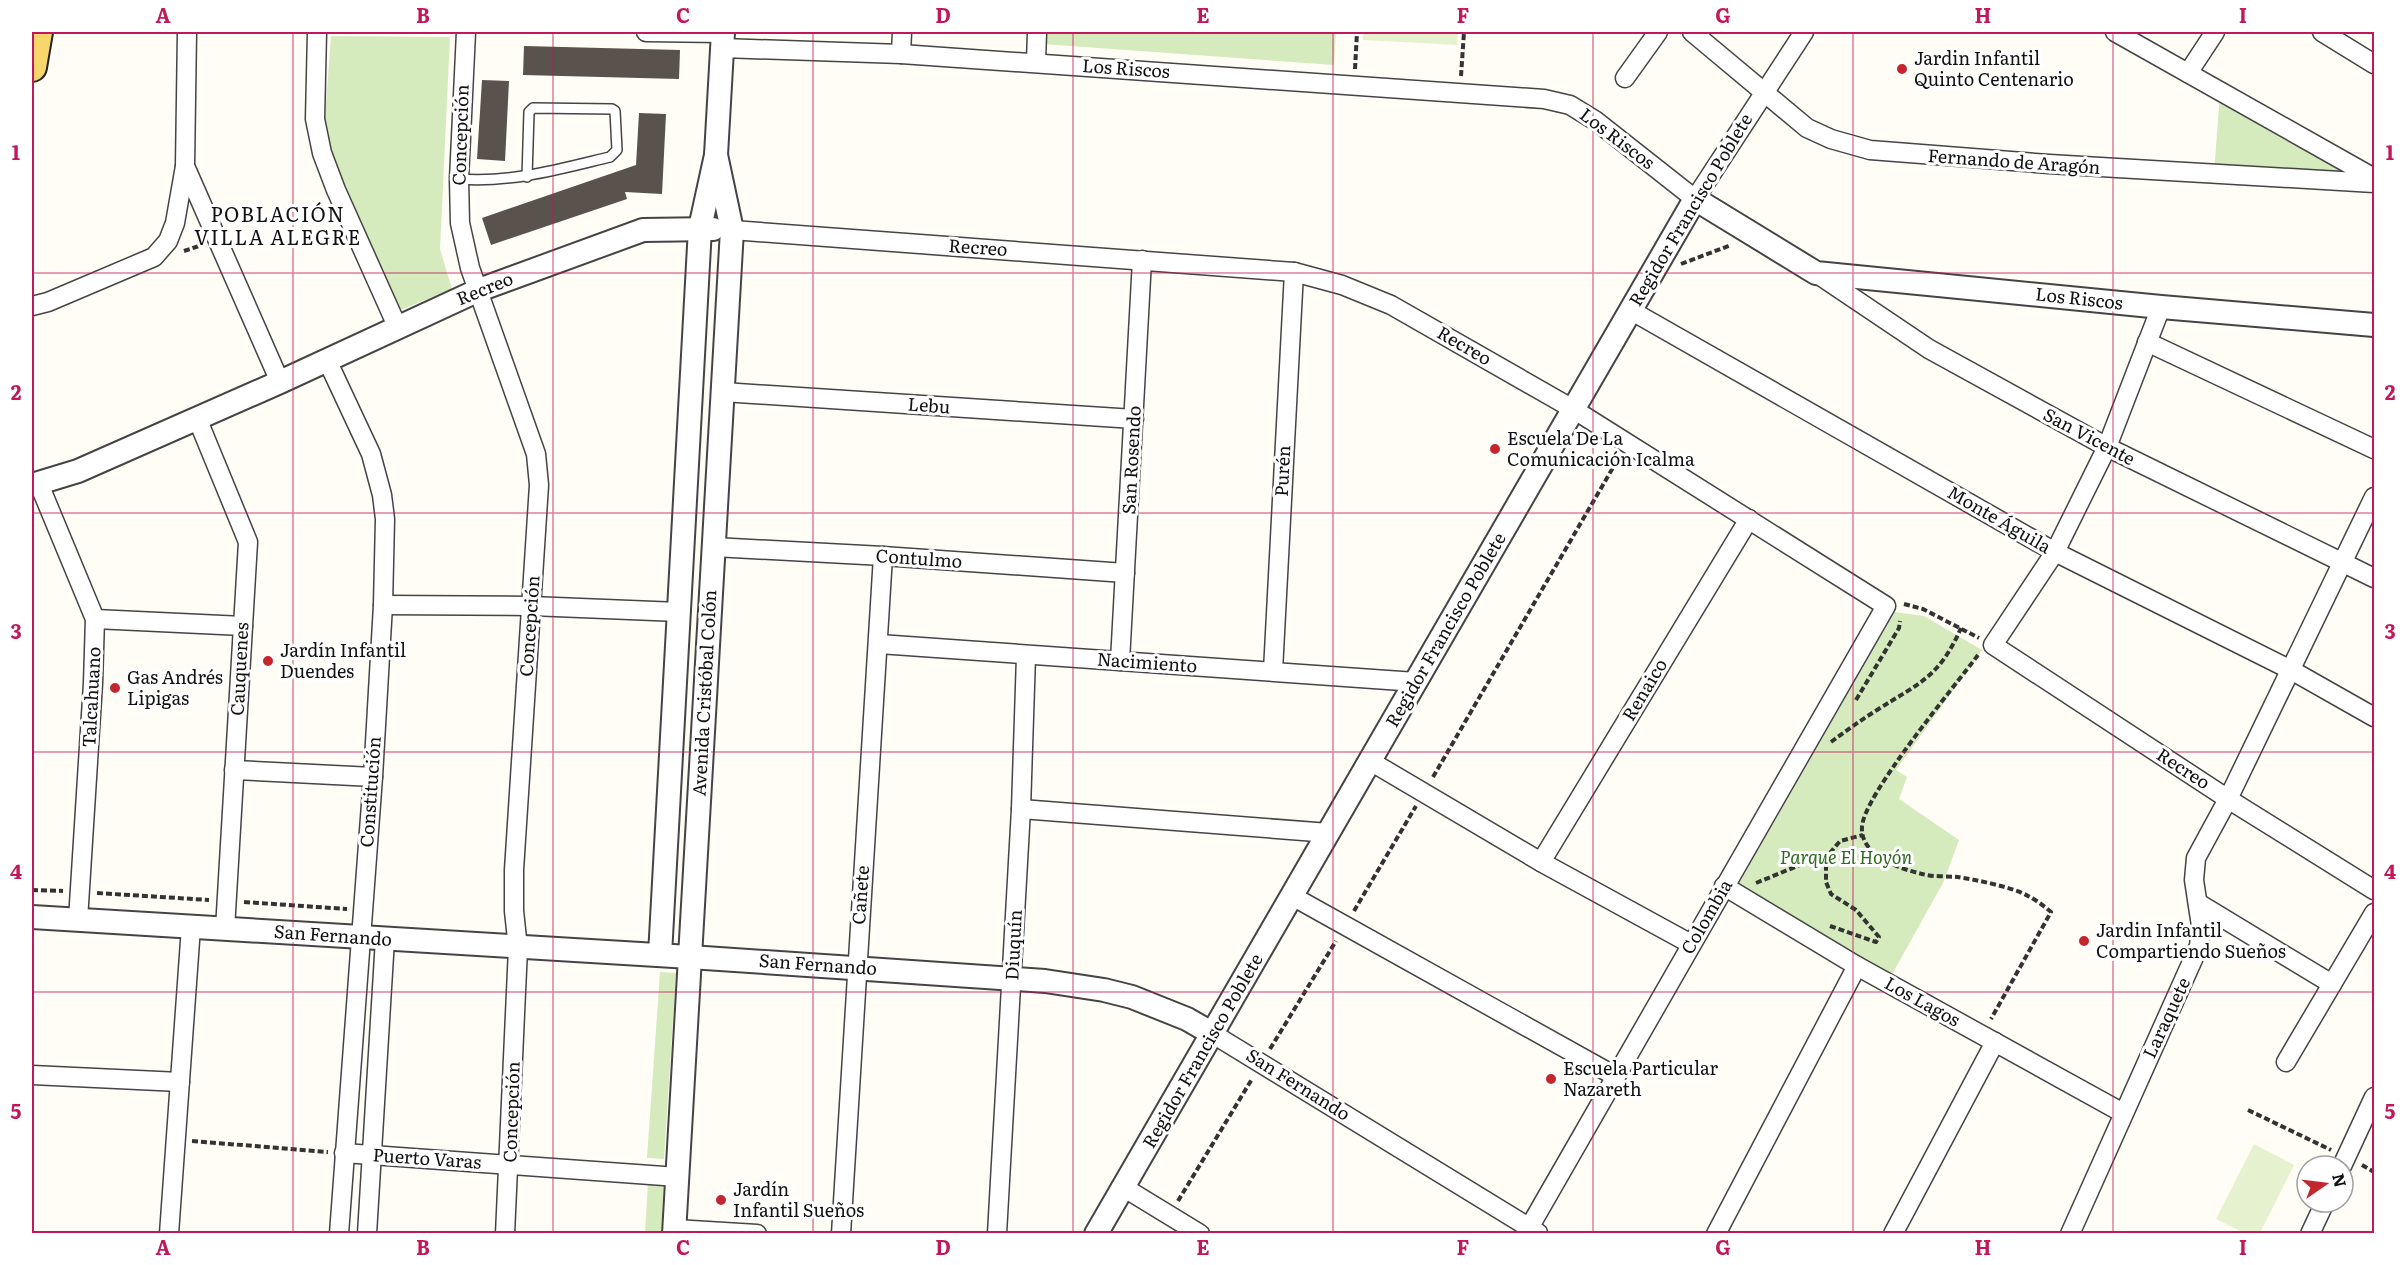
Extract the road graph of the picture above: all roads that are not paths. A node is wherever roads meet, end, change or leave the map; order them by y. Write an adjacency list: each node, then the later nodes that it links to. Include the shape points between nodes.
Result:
1 (38, 32): 18 (main road)
2 (187, 32): 23 (street)
3 (317, 32): 39 (street, via 315,119 322,153)
4 (466, 32): 26 (street, Concepción)
5 (646, 32): 14 (street, Los Riscos)
6 (902, 32): 15 (street)
7 (1037, 32): 16 (street)
8 (1658, 32): 20 (street)
9 (1692, 32): 21 (street, Fernando de Aragón)
10 (1804, 32): 21 (street, Regidor Francisco Poblete)
11 (2115, 32): 19 (street)
12 (2214, 32): 19 (street)
13 (2322, 32): 17 (street)
14 (722, 38): 15 (street, Los Riscos); 22 (street, Avenida Cristóbal Colón)
15 (901, 54): 16 (street, Los Riscos)
16 (1036, 62): 28 (street, Los Riscos, via 1544,99 1570,105 1596,121)
17 (2374, 64)
18 (32, 67)
19 (2188, 73): 25 (street)
20 (1625, 78)
21 (1764, 92): 27 (street, Fernando de Aragón, via 1807,128 1851,146 1881,152); 28 (street, Regidor Francisco Poblete)
22 (716, 155): 29 (street, Avenida Cristóbal Colón); 30 (street, Avenida Cristóbal Colón)
23 (185, 166): 35 (street, via 176,223 168,241 154,257); 42 (street)
24 (527, 177): 24 (lane, via 610,157 617,150 615,111 533,108 529,112); 26 (lane)
25 (2374, 178)
26 (459, 179): 34 (street, Concepción, via 462,234)
27 (2374, 183)
28 (1695, 199): 33 (street, Los Riscos); 37 (street, Regidor Francisco Poblete)
29 (700, 228): 30 (street, Recreo); 34 (street, Recreo, via 643,230); 61 (street, Avenida Cristóbal Colón)
30 (732, 230): 31 (street, Recreo); 43 (street, Avenida Cristóbal Colón)
31 (1142, 260): 32 (street, Recreo); 46 (street, San Rosendo)
32 (1294, 272): 44 (street, Recreo, via 1391,304); 68 (street, Purén)
33 (1816, 273): 36 (street, Los Riscos); 47 (street, San Vicente, via 1929,349)
34 (479, 290): 39 (street, Recreo); 59 (street, Concepción, via 536,454 539,485)
35 (32, 306)
36 (2161, 307): 38 (street, Los Riscos); 40 (street)
37 (1630, 310): 44 (street, Regidor Francisco Poblete); 53 (street, Monte Águila)
38 (2374, 325)
39 (397, 326): 41 (street, Recreo)
40 (2147, 342): 47 (street); 48 (street)
41 (327, 360): 42 (street, Recreo); 58 (street, Constitución, via 378,474 385,519)
42 (280, 382): 45 (street, Recreo)
43 (723, 392): 46 (street, Lebu); 52 (street, Avenida Cristóbal Colón)
44 (1573, 409): 51 (street, Recreo); 69 (street, Regidor Francisco Poblete)
45 (197, 418): 49 (street, Recreo, via 78,471); 63 (street, Cauquenes, via 248,542)
46 (1134, 419): 56 (street, San Rosendo)
47 (2107, 447): 53 (street); 55 (street, San Vicente)
48 (2374, 449)
49 (35, 485): 62 (street, Talcahuano)
50 (2374, 496): 55 (street, Laraquete)
51 (1749, 519): 60 (street, Recreo); 77 (street, Renaico)
52 (714, 547): 54 (street, Contulmo); 92 (street, Avenida Cristóbal Colón)
53 (2055, 552): 67 (street, Monte Águila); 74 (street, Recreo, via 1990,644)
54 (884, 556): 56 (street, Contulmo); 64 (street, Cañete)
55 (2343, 562): 57 (street, San Vicente); 67 (street, Laraquete)
56 (1125, 573): 66 (street, San Rosendo)
57 (2374, 578)
58 (383, 605): 59 (street); 73 (street, Constitución)
59 (531, 606): 61 (street); 90 (street, Concepción, via 514,870)
60 (1886, 606): 78 (street, Colombia)
61 (679, 612): 91 (street, Avenida Cristóbal Colón)
62 (95, 619): 63 (street); 84 (street, Talcahuano)
63 (243, 626): 72 (street, Cauquenes)
64 (879, 644): 65 (street, Nacimiento); 94 (street, Cañete)
65 (1026, 656): 66 (street, Nacimiento); 75 (street, Diuquín)
66 (1120, 660): 68 (street, Nacimiento)
67 (2291, 670): 70 (street, Monte Águila); 74 (street, Laraquete)
68 (1272, 671): 69 (street, Nacimiento)
69 (1416, 682): 71 (street, Regidor Francisco Poblete)
70 (2374, 717)
71 (1370, 761): 76 (street, Regidor Francisco Poblete); 77 (street)
72 (234, 770): 73 (street); 86 (street, Cauquenes)
73 (373, 777): 87 (street, Constitución)
74 (2228, 799): 79 (street, Recreo); 81 (street, Laraquete, via 2196,858)
75 (1021, 809): 76 (street); 95 (street, Diuquín)
76 (1329, 833): 80 (street, Regidor Francisco Poblete)
77 (1541, 862): 89 (street)
78 (1731, 890): 89 (street, Colombia); 93 (street, Los Lagos)
79 (2374, 890)
80 (1292, 896): 97 (street, Regidor Francisco Poblete); 101 (street)
81 (2198, 903): 96 (street); 104 (street, Laraquete, via 2199,946)
82 (2374, 913): 96 (street)
83 (32, 917): 84 (street, San Fernando)
84 (78, 920): 85 (street, San Fernando)
85 (191, 927): 86 (street, San Fernando); 102 (street)
86 (225, 929): 87 (street, San Fernando)
87 (361, 938): 88 (street, San Fernando); 105 (street, Constitución)
88 (385, 939): 90 (street, San Fernando); 107 (street)
89 (1691, 945): 101 (street, Colombia)
90 (518, 948): 91 (street, San Fernando); 108 (street, Concepción)
91 (660, 955): 92 (street, San Fernando)
92 (690, 957): 94 (street, San Fernando); 109 (street, Avenida Cristóbal Colón)
93 (1857, 966): 98 (street, Los Lagos); 123 (street)
94 (856, 968): 95 (street, San Fernando); 119 (street, Cañete)
95 (1012, 979): 97 (street, San Fernando, via 1104,990 1158,1007); 120 (street, Diuquín)
96 (2332, 984): 99 (street)
97 (1213, 1034): 110 (street, Regidor Francisco Poblete); 113 (street, San Fernando)
98 (1988, 1039): 104 (street, Los Lagos); 124 (street)
99 (2286, 1062)
100 (32, 1075): 102 (street)
101 (1615, 1076): 113 (street, Colombia)
102 (180, 1082): 114 (street)
103 (2374, 1097): 106 (street)
104 (2123, 1113): 125 (street, Laraquete)
105 (344, 1153): 107 (street, Puerto Varas); 115 (street, Constitución)
106 (2348, 1154)
107 (372, 1155): 108 (street, Puerto Varas); 116 (street)
108 (510, 1165): 109 (street, Puerto Varas); 117 (street, Concepción)
109 (678, 1177): 112 (street, Avenida Cristóbal Colón)
110 (1124, 1187): 121 (street, Regidor Francisco Poblete); 122 (street)
111 (2319, 1214): 126 (street)
112 (675, 1231): 118 (street)
113 (1534, 1231)
114 (169, 1233)
115 (339, 1233)
116 (367, 1233)
117 (506, 1233)
118 (757, 1233)
119 (841, 1233)
120 (997, 1233)
121 (1096, 1233)
122 (1200, 1233)
123 (1716, 1233)
124 (1893, 1233)
125 (2070, 1233)
126 (2310, 1233)

